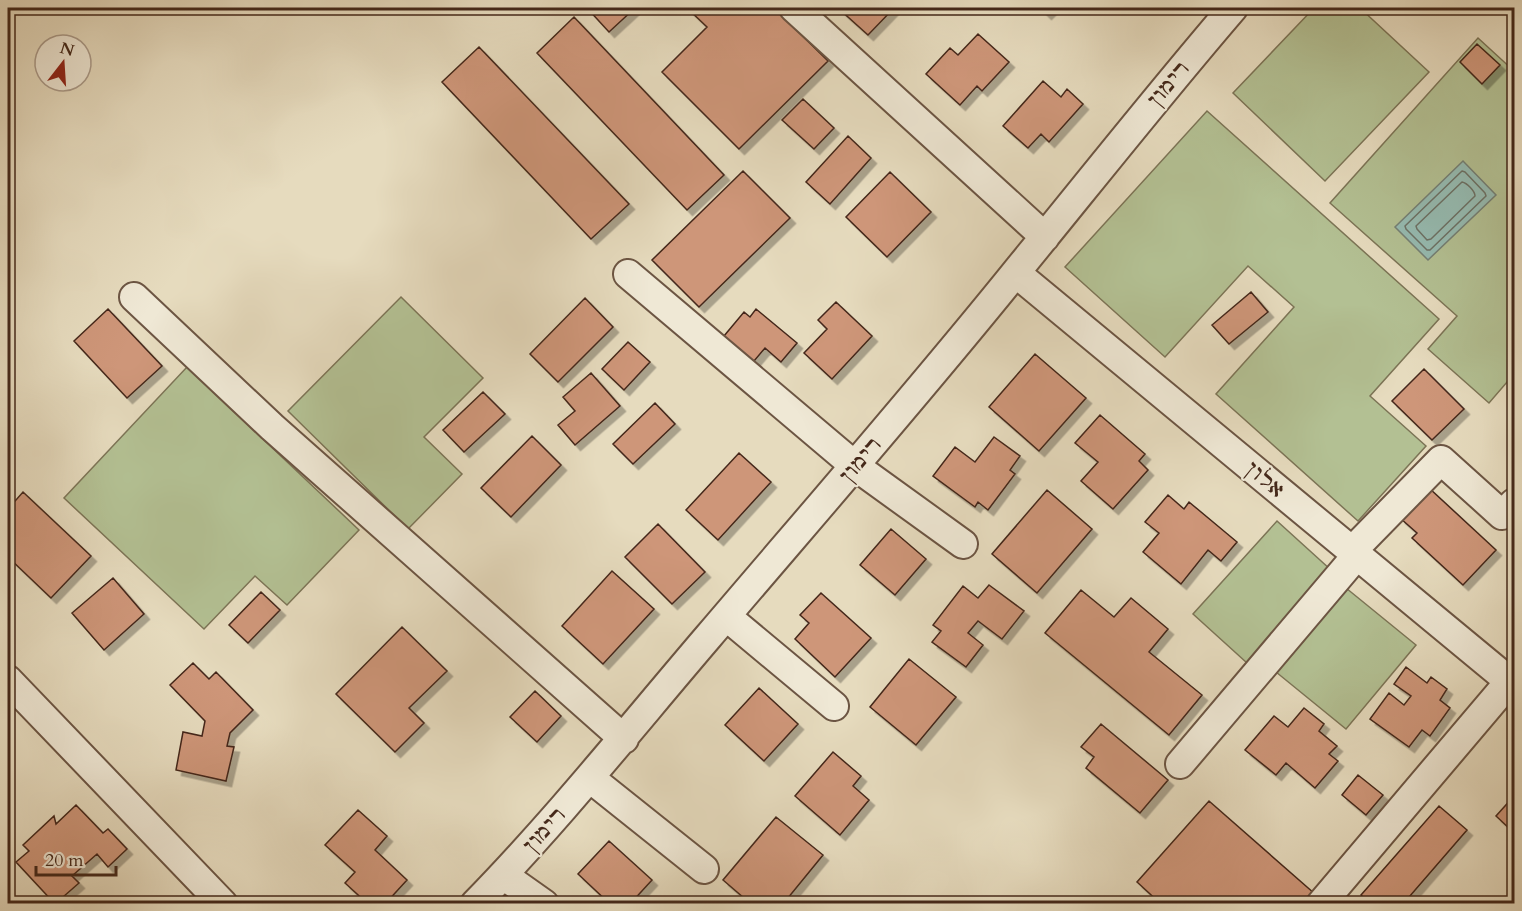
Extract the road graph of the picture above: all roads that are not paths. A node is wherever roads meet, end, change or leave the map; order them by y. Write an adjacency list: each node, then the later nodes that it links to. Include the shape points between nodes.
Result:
1 (794, 8): 3 (street)
2 (1233, 8): 3 (street, רימון)
3 (1045, 237): 4 (street, רימון)
4 (1016, 273): 7 (street, רימון); 10 (street, אלון)
5 (628, 274): 7 (street)
6 (134, 297): 15 (street, via 272,427)
7 (855, 466): 9 (street); 11 (street, רימון)
8 (1515, 503): 10 (street, via 1502,515 1441,460)
9 (963, 544)
10 (1355, 553): 13 (street, אלון); 16 (street)
11 (726, 616): 14 (street); 15 (street, רימון)
12 (8, 680): 20 (street)
13 (1512, 683): 23 (street)
14 (834, 706)
15 (624, 739): 17 (street, רימון)
16 (1180, 764)
17 (590, 778): 18 (street); 19 (street, רימון)
18 (704, 869)
19 (503, 875): 21 (street, רימון); 22 (street)
20 (223, 903)
21 (475, 903)
22 (544, 903)
23 (1321, 903)

